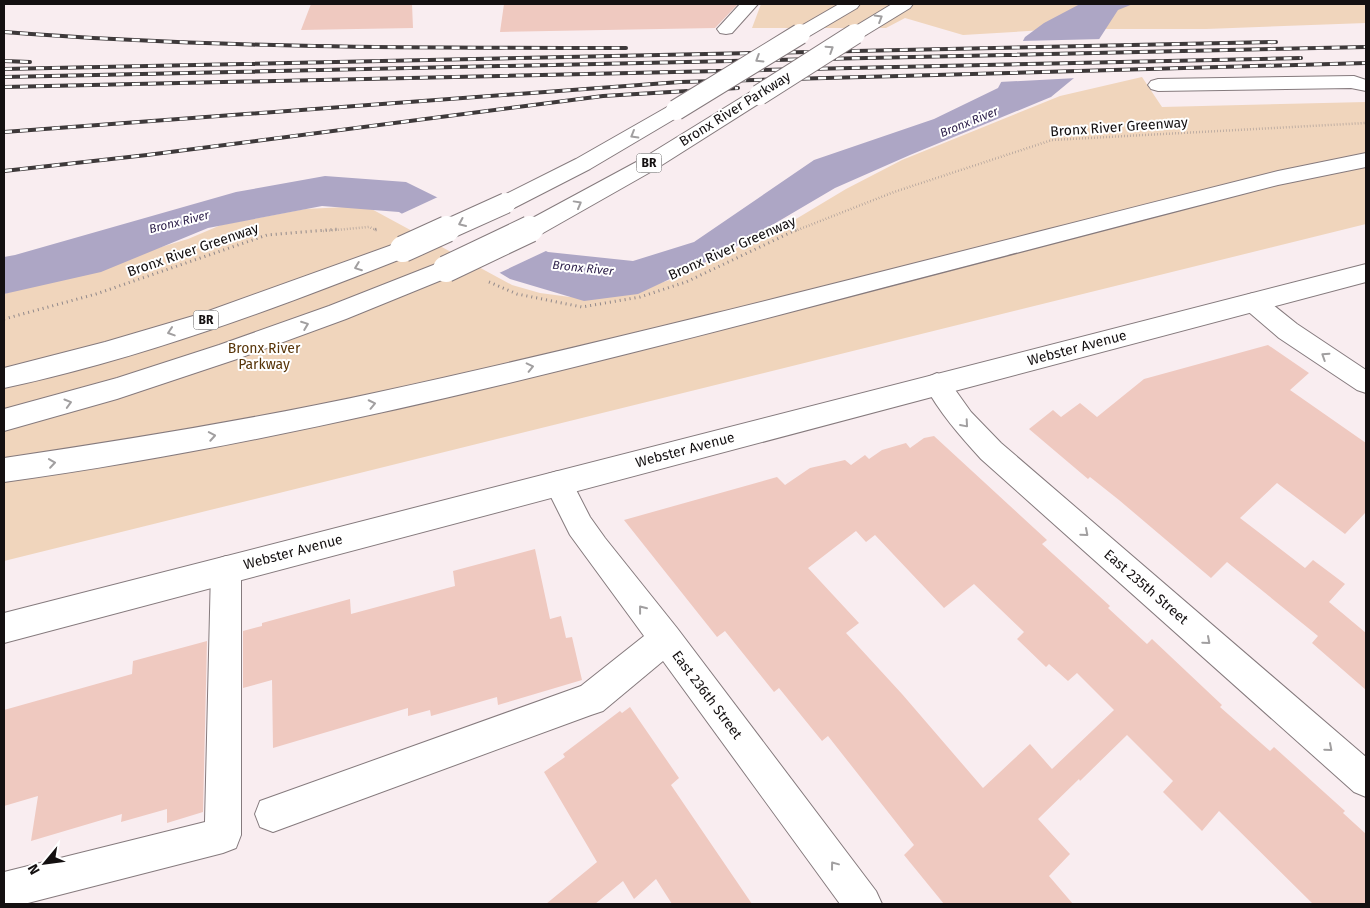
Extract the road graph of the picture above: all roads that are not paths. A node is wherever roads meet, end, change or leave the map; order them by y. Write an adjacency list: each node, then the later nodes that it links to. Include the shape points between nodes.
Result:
1 (749, 4): 4 (main road)
2 (851, 4): 10 (main road, BR, one-way to 10, bridge, via 583,164 403,249 173,331)
3 (904, 4): 13 (main road, Bronx River Parkway / BR, one-way to 3, bridge, via 220,355 335,314 446,269 535,227 646,165)
4 (726, 29)
5 (1158, 85): 6 (main road, via 1354,82)
6 (1363, 86)
7 (1366, 160): 14 (main road, one-way to 7, via 229,434 396,399 600,351 1278,178)
8 (1366, 272): 9 (main road, Webster Avenue)
9 (1253, 302): 11 (main road, one-way to 9, via 1288,332); 12 (main road, Webster Avenue)
10 (4, 378)
11 (1366, 383)
12 (937, 384): 15 (main road, Webster Avenue); 19 (main road, East 235th Street, one-way to 19, via 962,420 991,451)
13 (4, 420)
14 (4, 470)
15 (558, 483): 16 (main road, Webster Avenue); 18 (main road, East 236th Street, one-way to 15, via 595,548)
16 (226, 570): 17 (main road, Webster Avenue); 21 (main road, via 223,835)
17 (4, 628)
18 (666, 639): 20 (main road, via 591,699); 22 (main road, East 236th Street, one-way to 18)
19 (1366, 780)
20 (273, 814)
21 (4, 891)
22 (863, 904)

